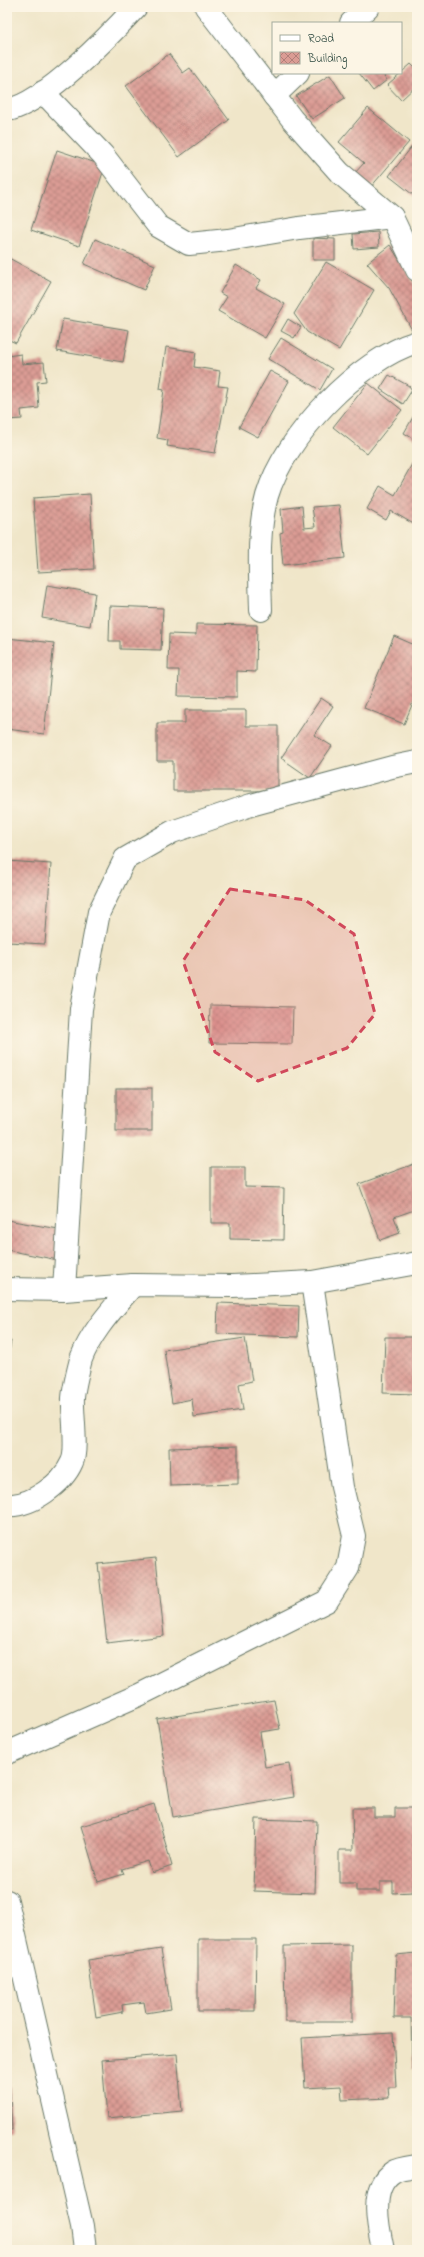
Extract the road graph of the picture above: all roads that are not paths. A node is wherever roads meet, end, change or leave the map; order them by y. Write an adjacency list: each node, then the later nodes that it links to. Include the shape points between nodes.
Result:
1 (136, 7): 6 (street, via 82,61)
2 (206, 7): 7 (street)
3 (368, 7): 4 (street)
4 (352, 22)
5 (297, 74): 7 (street)
6 (43, 92): 8 (street); 9 (street, via 103,155 158,226 189,244)
7 (274, 96): 9 (street, via 340,173)
8 (7, 110)
9 (392, 217): 10 (street)
10 (417, 270)
11 (417, 342): 12 (street, via 398,347 346,384 303,429 277,469 267,496 260,544)
12 (261, 610)
13 (417, 762): 18 (street, via 251,805 172,832 125,859 99,912 81,1009)
14 (417, 1263): 15 (street)
15 (312, 1282): 16 (street, via 233,1286); 20 (street, via 342,1486 354,1536 348,1568 327,1601 139,1695)
16 (133, 1285): 18 (street); 19 (street, via 92,1334 81,1360 73,1397 73,1461 56,1483 40,1496 25,1503)
17 (7, 1289): 18 (street)
18 (64, 1290)
19 (7, 1505)
20 (7, 1753)
21 (7, 1901): 23 (street, via 82,2226)
22 (417, 2166): 24 (street, via 394,2170 384,2179 380,2188 377,2210)
23 (85, 2250)
24 (383, 2250)

